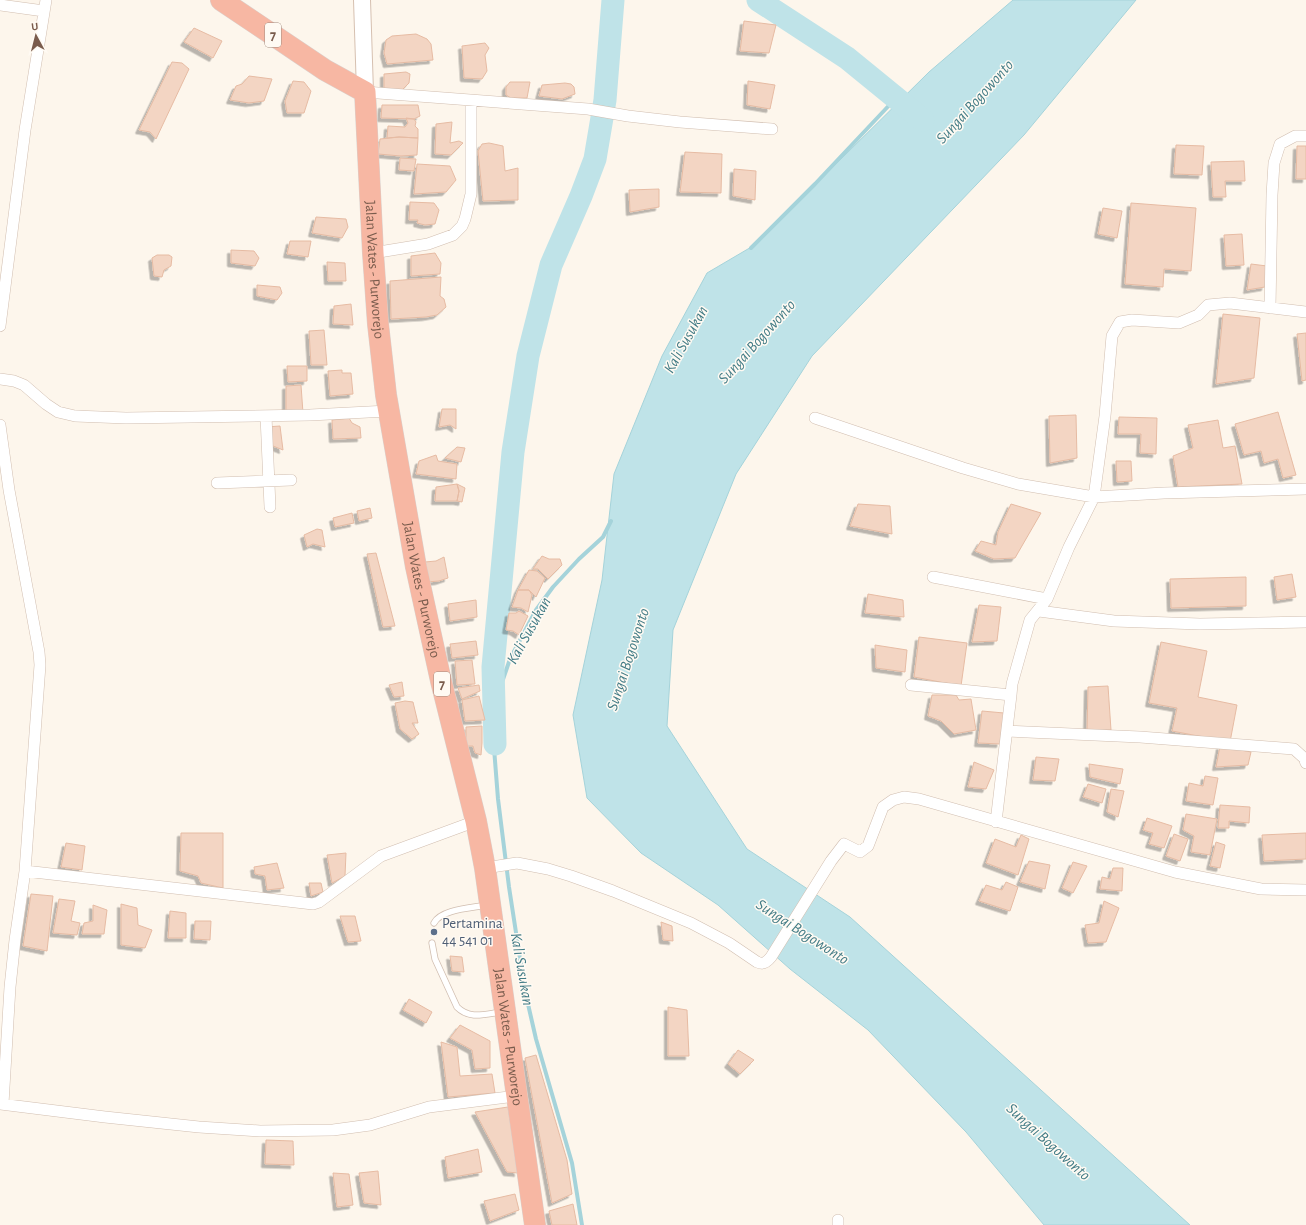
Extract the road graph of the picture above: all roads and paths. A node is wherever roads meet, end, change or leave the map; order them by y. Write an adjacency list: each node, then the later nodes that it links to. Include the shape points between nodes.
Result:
1 (221, 0): 5 (highway, 7, via 325,70)
2 (362, 0): 5 (main road)
3 (0, 5): 4 (street)
4 (45, 5): 12 (street, via 25,130)
5 (365, 92): 6 (street); 9 (highway, Jalan Wates - Purworejo / 7)
6 (471, 101): 7 (street, via 588,109 680,122); 9 (street, via 471,194 462,226 453,236 428,244)
7 (772, 129)
8 (1306, 136): 10 (street, via 1295,136 1280,144 1274,163)
9 (373, 253): 14 (highway, Jalan Wates - Purworejo / 7)
10 (1270, 308): 11 (street); 22 (street, via 1230,303 1208,305 1198,315 1179,323 1132,320 1120,322 1112,336)
11 (1306, 312)
12 (0, 326)
13 (0, 379): 15 (street, via 24,385 58,412 75,416)
14 (388, 411): 15 (street); 32 (highway, Jalan Wates - Purworejo / 7, via 416,567)
15 (266, 416): 19 (street)
16 (815, 418): 22 (street, via 1018,484)
17 (0, 425): 35 (street, via 9,490 40,658)
18 (291, 480): 19 (street)
19 (269, 481): 20 (street); 23 (street)
20 (217, 483)
21 (1306, 489): 22 (street)
22 (1094, 497): 25 (street, via 1069,547)
23 (270, 508)
24 (933, 577): 25 (street)
25 (1048, 599): 26 (street)
26 (1039, 611): 27 (street, via 1114,621 1200,624); 29 (street, via 1030,620)
27 (1306, 622)
28 (911, 685): 29 (street)
29 (1011, 695): 30 (street)
30 (1007, 731): 31 (street, via 1140,737 1294,749); 33 (street)
31 (1306, 763)
32 (476, 821): 34 (highway, Jalan Wates - Purworejo / 7); 35 (street, via 381,856 313,904)
33 (996, 822): 34 (street, via 918,798 904,797 893,800 883,807 868,846 860,852 844,844 766,963 760,963 692,923 571,876 517,863); 36 (street, via 1175,872 1261,888)
34 (491, 867): 37 (highway, Jalan Wates - Purworejo / 7)
35 (25, 871): 42 (street, via 10,987)
36 (1306, 890)
37 (490, 905): 38 (lane, via 445,913); 40 (highway, Jalan Wates - Purworejo / 7)
38 (434, 922)
39 (432, 943): 40 (lane, via 435,960 457,1007 462,1012 471,1016)
40 (506, 1011): 41 (highway, Jalan Wates - Purworejo / 7)
41 (516, 1096): 42 (street, via 429,1107 370,1125 333,1130 260,1131 199,1128); 43 (highway, Jalan Wates - Purworejo / 7)
42 (2, 1104)
43 (535, 1225)

